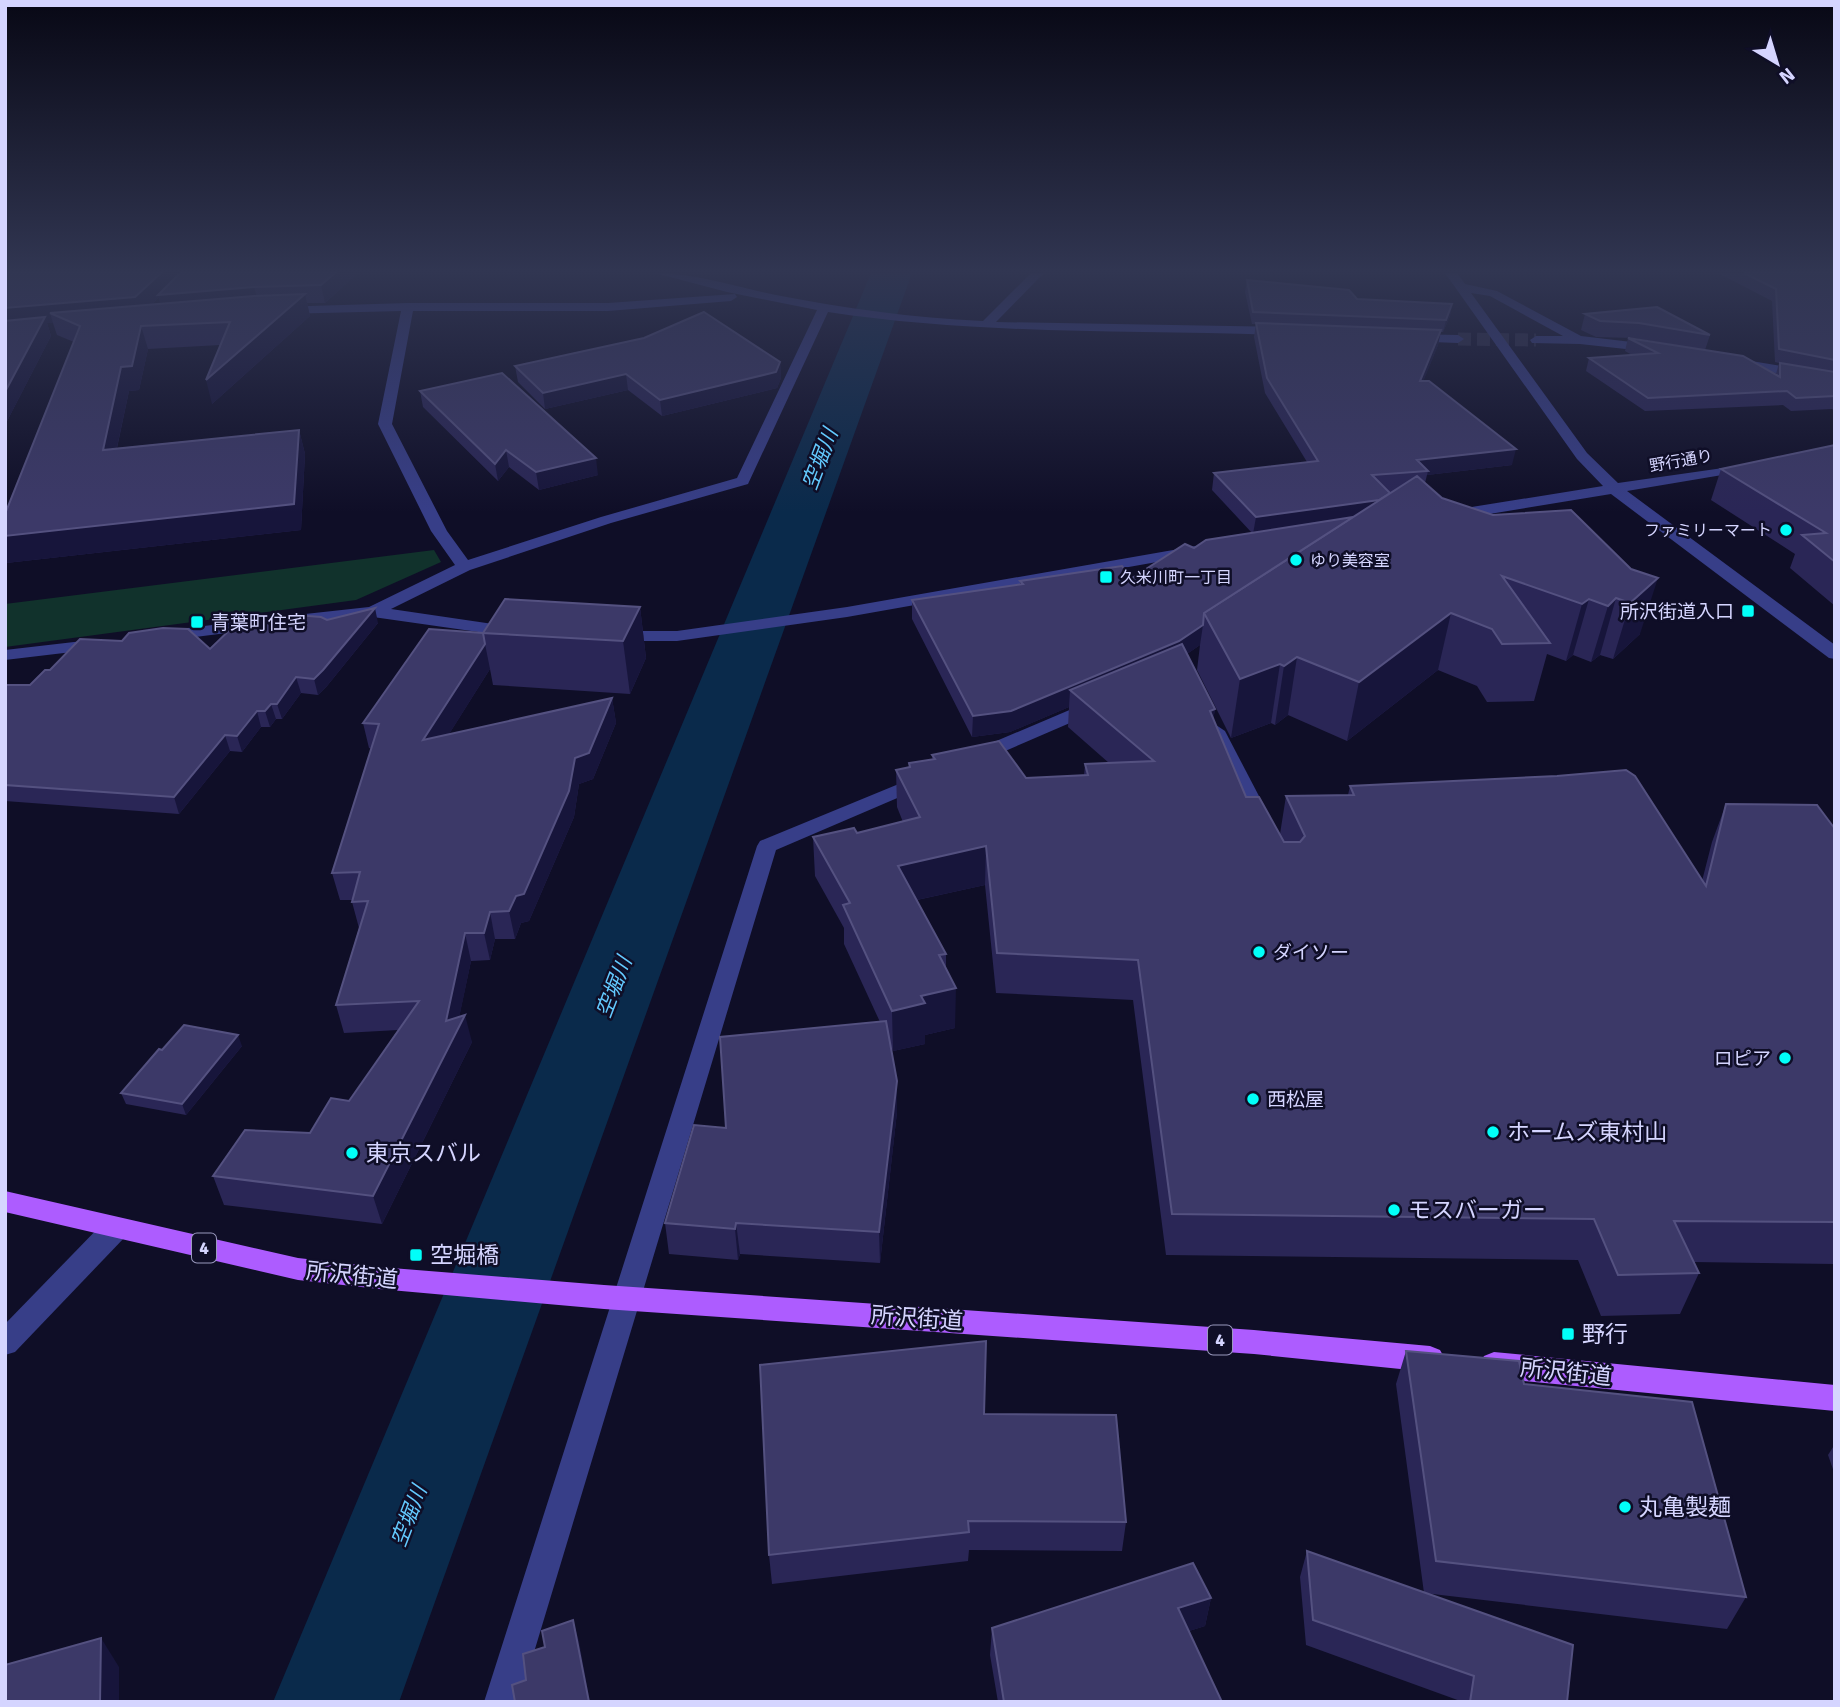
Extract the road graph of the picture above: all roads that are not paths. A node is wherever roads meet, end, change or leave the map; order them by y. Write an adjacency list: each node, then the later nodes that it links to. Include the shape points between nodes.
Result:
1 (399, 353): 10 (street, via 385,424 439,531)
2 (806, 353): 10 (street, via 743,481)
3 (1507, 353): 7 (street, via 1581,456)
4 (1718, 360): 5 (street)
5 (1835, 379)
6 (1756, 465): 7 (street, 野行通り)
7 (1616, 490): 8 (street, 野行通り); 16 (street)
8 (1442, 516)
9 (1211, 548): 13 (street, via 847,612 677,636)
10 (464, 567): 11 (street)
11 (373, 612): 12 (street); 14 (street)
12 (526, 633)
13 (594, 636)
14 (147, 638)
15 (120, 642): 17 (street)
16 (1835, 654)
17 (5, 655)
18 (1107, 700): 23 (street, via 767,846)
19 (1208, 715): 20 (street)
20 (1269, 838)
21 (5, 1201): 22 (main road, 所沢街道 / 4)
22 (116, 1229): 23 (main road, 所沢街道 / 4, via 298,1269); 24 (street)
23 (616, 1298): 25 (main road, 所沢街道 / 4, via 1254,1342); 26 (street)
24 (5, 1343)
25 (1835, 1398)
26 (501, 1702)

